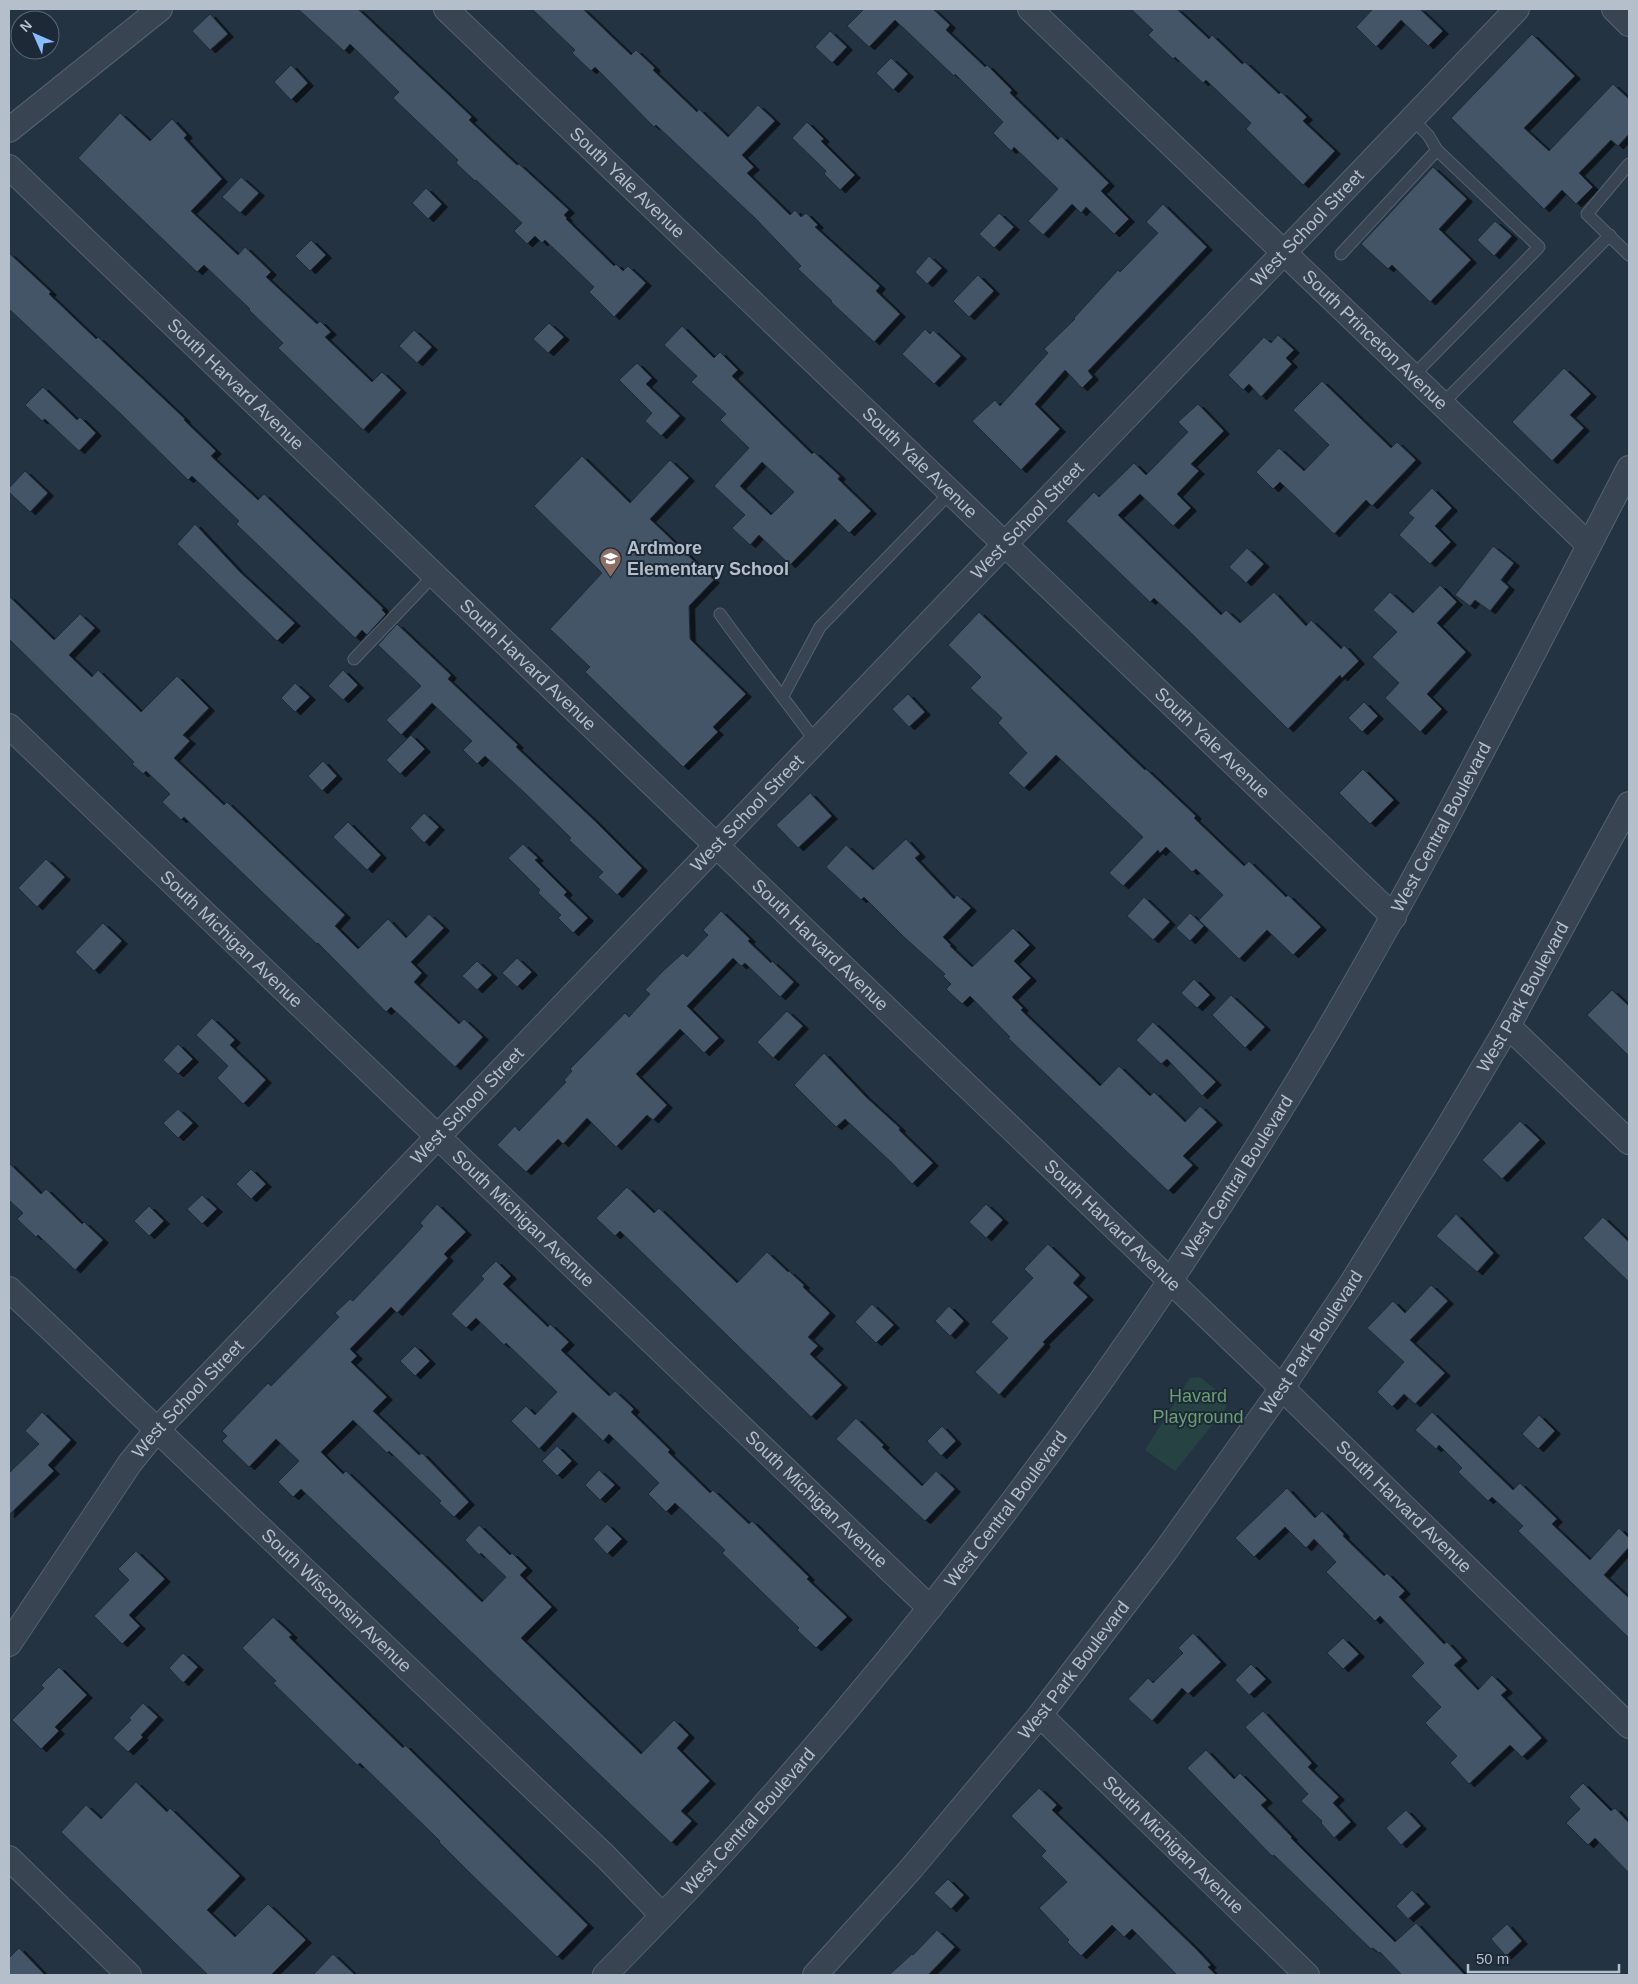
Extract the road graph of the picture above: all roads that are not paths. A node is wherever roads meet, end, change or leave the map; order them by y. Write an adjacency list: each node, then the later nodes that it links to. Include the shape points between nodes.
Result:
1 (160, 9): 8 (street)
2 (446, 9): 19 (street, South Yale Avenue)
3 (1030, 9): 13 (street, South Princeton Avenue)
4 (1518, 9): 7 (street, West School Street)
5 (1614, 9): 6 (street)
6 (1629, 24)
7 (1412, 119): 9 (lane); 13 (street, West School Street)
8 (9, 130)
9 (1437, 150): 14 (lane); 16 (lane, via 1540,247)
10 (1629, 164): 12 (lane, via 1587,214)
11 (9, 167): 22 (street, South Harvard Avenue)
12 (1610, 235): 15 (lane); 17 (lane)
13 (1284, 252): 16 (street, South Princeton Avenue); 20 (street, West School Street)
14 (1341, 254)
15 (1629, 255)
16 (1413, 376): 17 (street, South Princeton Avenue)
17 (1442, 404): 21 (street, South Princeton Avenue)
18 (1629, 468): 21 (street, West Central Boulevard)
19 (951, 492): 20 (street, South Yale Avenue); 25 (lane, via 820,627)
20 (1005, 544): 27 (street, West School Street); 30 (street, South Yale Avenue)
21 (1589, 545): 30 (street, West Central Boulevard)
22 (434, 575): 24 (lane); 29 (street, South Harvard Avenue)
23 (720, 614): 25 (lane)
24 (354, 659)
25 (783, 696): 27 (lane)
26 (9, 726): 32 (street, South Michigan Avenue)
27 (816, 742): 29 (street, West School Street)
28 (1629, 804): 31 (street, West Park Boulevard)
29 (717, 846): 32 (street, West School Street); 34 (street, South Harvard Avenue)
30 (1394, 917): 34 (street, West Central Boulevard, via 1289,1096)
31 (1508, 1026): 33 (street); 36 (street, West Park Boulevard, via 1356,1276)
32 (438, 1137): 37 (street, West School Street); 38 (street, South Michigan Avenue)
33 (1629, 1142)
34 (1169, 1281): 36 (street, South Harvard Avenue); 38 (street, West Central Boulevard, via 1080,1410)
35 (9, 1289): 37 (street, South Wisconsin Avenue)
36 (1282, 1388): 40 (street, West Park Boulevard, via 1164,1553); 41 (street, South Harvard Avenue)
37 (156, 1431): 39 (street, West School Street, via 130,1463); 43 (street, South Wisconsin Avenue, via 606,1857)
38 (930, 1608): 43 (street, West Central Boulevard, via 743,1830)
39 (9, 1644)
40 (1040, 1714): 46 (street, West Park Boulevard, via 910,1870); 47 (street, South Michigan Avenue)
41 (1629, 1726)
42 (9, 1858): 44 (street)
43 (662, 1915): 45 (street, West Central Boulevard)
44 (129, 1975)
45 (605, 1975)
46 (815, 1975)
47 (1307, 1975)

